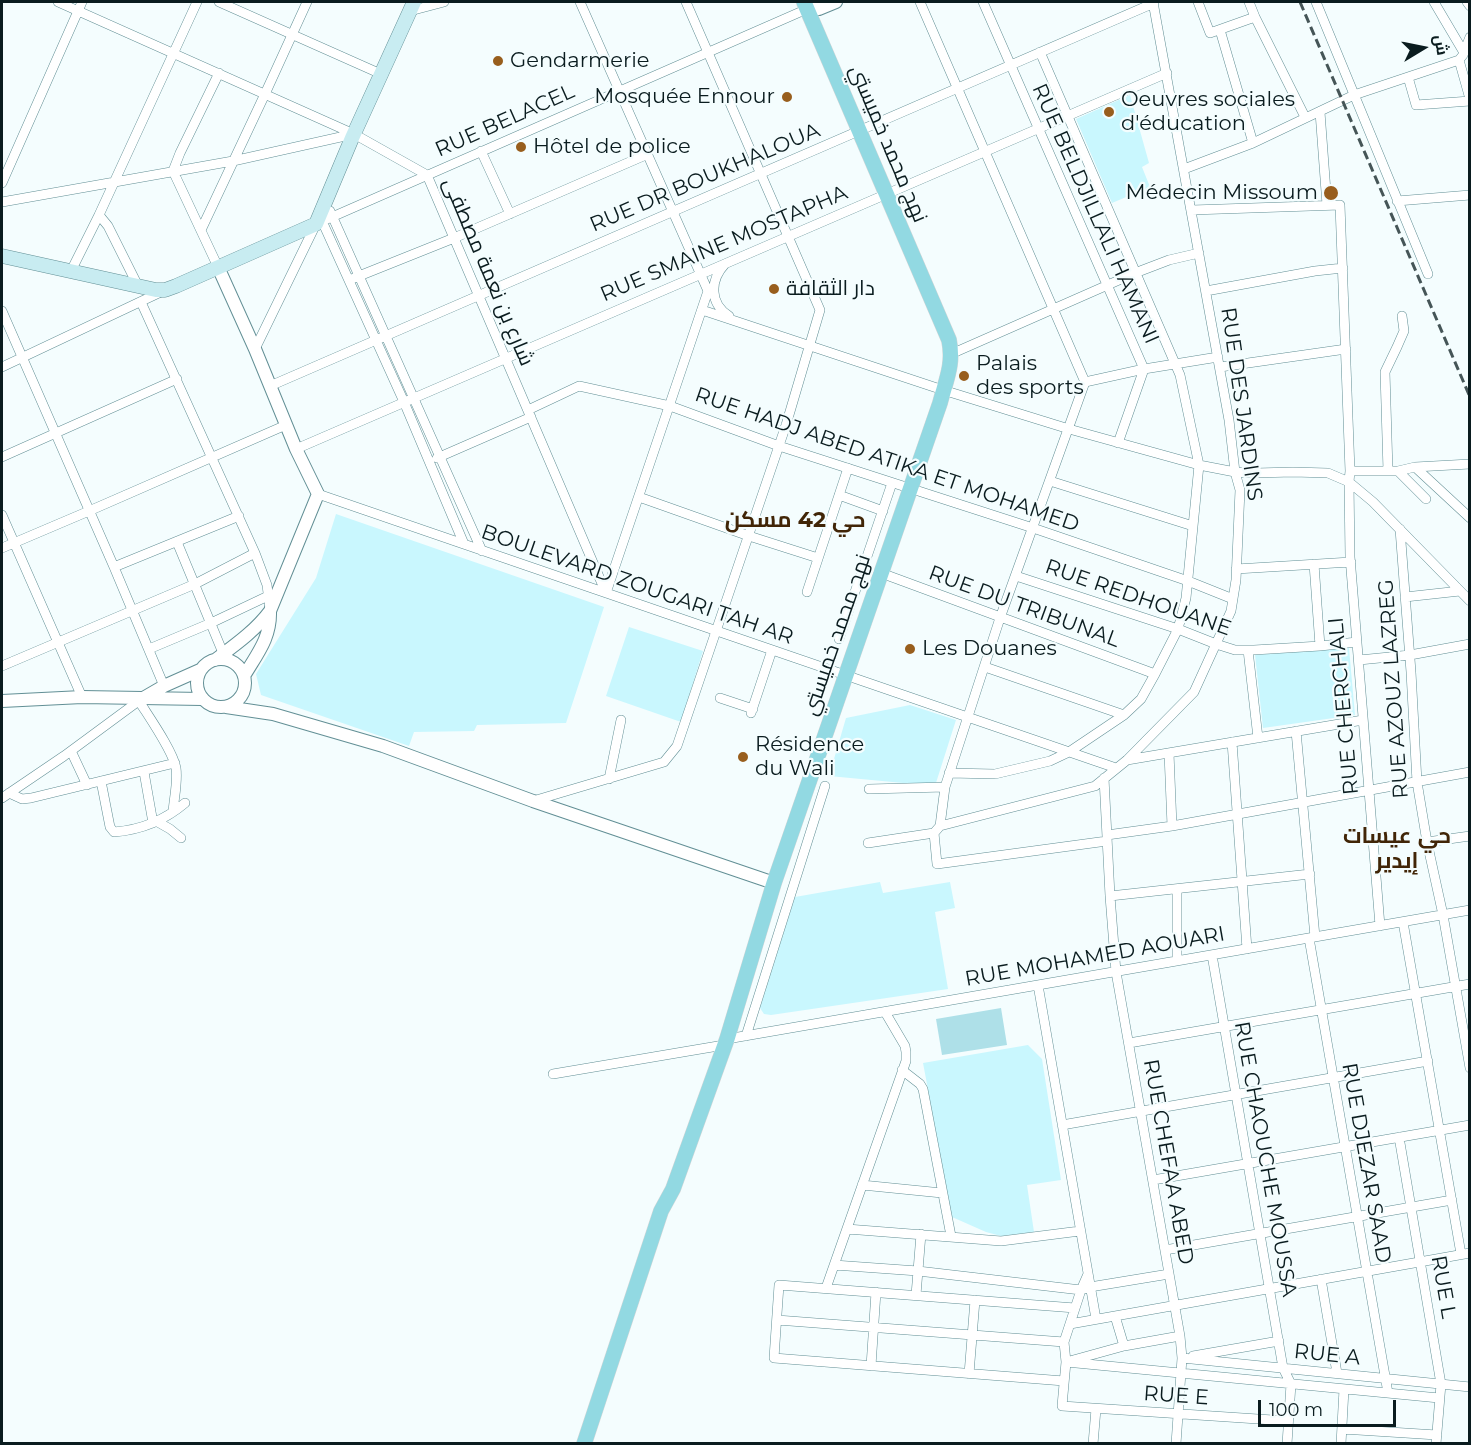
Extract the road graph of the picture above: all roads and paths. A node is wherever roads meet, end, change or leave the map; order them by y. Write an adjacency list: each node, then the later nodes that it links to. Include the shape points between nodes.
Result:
1 (58, 2): 18 (street, شارع بن نعمة مصطفى)
2 (197, 2): 27 (street)
3 (219, 2): 23 (street)
4 (307, 2): 23 (street)
5 (444, 2): 19 (street)
6 (580, 2): 34 (street)
7 (686, 2): 25 (street)
8 (836, 2): 17 (street, via 819,9)
9 (920, 2): 33 (street)
10 (983, 2): 28 (street, RUE BELDJILLALI HAMANI)
11 (1154, 2): 26 (street, RUE DR BOUKHALOUA); 30 (street, RUE DES JARDINS)
12 (1198, 2): 22 (street, via 1210,33)
13 (1249, 2): 21 (street)
14 (1316, 2): 36 (street)
15 (1434, 2): 24 (street)
16 (1467, 2): 20 (street)
17 (809, 4): 25 (street, RUE BELACEL); 42 (main road, نهج محمد خميستي)
18 (80, 6): 27 (street, شارع بن نعمة مصطفى); 54 (street)
19 (412, 6): 31 (main road)
20 (1470, 6)
21 (1255, 17): 22 (street); 40 (street)
22 (1220, 30): 44 (street)
23 (292, 34): 31 (street); 35 (street)
24 (1466, 48): 32 (street); 37 (street)
25 (709, 52): 34 (street, RUE BELACEL); 51 (street)
26 (1040, 52): 28 (street, RUE DR BOUKHALOUA); 39 (street)
27 (173, 53): 29 (street, شارع بن نعمة مصطفى); 53 (street)
28 (1010, 65): 33 (street, RUE DR BOUKHALOUA); 41 (street, RUE BELDJILLALI HAMANI)
29 (219, 73): 35 (street, شارع بن نعمة مصطفى); 50 (street)
30 (1167, 73): 39 (street, RUE SMAINE MOSTAPHA); 49 (street, RUE DES JARDINS)
31 (381, 74): 43 (main road)
32 (1408, 77): 36 (street); 37 (street, via 1416,105)
33 (958, 88): 42 (street, RUE DR BOUKHALOUA); 46 (street)
34 (620, 91): 45 (street, RUE BELACEL); 47 (street)
35 (265, 94): 43 (street, شارع بن نعمة مصطفى); 48 (street)
36 (1354, 95): 38 (street); 58 (street)
37 (1470, 100)
38 (1320, 112): 40 (street); 60 (street)
39 (1067, 116): 41 (street, RUE SMAINE MOSTAPHA); 76 (street)
40 (1305, 117): 44 (street)
41 (1039, 128): 46 (street, RUE SMAINE MOSTAPHA); 81 (street, RUE BELDJILLALI HAMANI)
42 (859, 131): 51 (street, RUE DR BOUKHALOUA); 55 (main road, نهج محمد خميستي)
43 (354, 134): 48 (street); 52 (street, شارع بن نعمة مصطفى); 57 (main road)
44 (1253, 143): 49 (street)
45 (481, 151): 52 (street, RUE BELACEL); 63 (street)
46 (986, 151): 55 (street, RUE SMAINE MOSTAPHA); 87 (street)
47 (648, 154): 62 (street); 63 (street)
48 (233, 161): 50 (street); 67 (street)
49 (1184, 169): 61 (street, RUE DES JARDINS)
50 (173, 171): 53 (street); 67 (street)
51 (760, 174): 62 (street, RUE DR BOUKHALOUA); 68 (street)
52 (427, 175): 65 (street, RUE BELACEL); 69 (street, شارع بن نعمة مصطفى)
53 (114, 181): 59 (street); 64 (street)
54 (2, 183)
55 (886, 194): 68 (street, RUE SMAINE MOSTAPHA); 97 (main road, نهج محمد خميستي, via 949,340)
56 (1470, 195): 58 (street)
57 (325, 201): 65 (street); 66 (main road)
58 (1397, 201): 78 (street)
59 (2, 202)
60 (1327, 205): 61 (street); 74 (street, RUE CHERCHALI, via 1340,205)
61 (1192, 210): 70 (street, RUE DES JARDINS)
62 (673, 211): 77 (street); 85 (street, RUE DR BOUKHALOUA)
63 (510, 214): 69 (street)
64 (99, 215): 75 (street); 82 (street)
65 (333, 216): 66 (street, RUE BELACEL); 79 (street)
66 (319, 222): 73 (main road); 80 (street); 95 (street)
67 (201, 230): 73 (street)
68 (787, 237): 72 (street, RUE SMAINE MOSTAPHA); 94 (street, via 820,310)
69 (454, 238): 79 (street); 85 (street, شارع بن نعمة مصطفى)
70 (1199, 253): 76 (street); 84 (street, RUE DES JARDINS)
71 (2, 256): 75 (main road)
72 (727, 262): 77 (street, RUE SMAINE MOSTAPHA); 91 (street, via 714,282 714,294 725,314)
73 (218, 267): 83 (main road); 95 (street)
74 (1343, 268): 84 (street); 96 (street, RUE CHERCHALI)
75 (71, 271): 82 (main road)
76 (1135, 273): 81 (street); 101 (street)
77 (701, 274): 89 (street, via 708,291); 100 (street, RUE SMAINE MOSTAPHA)
78 (1428, 274)
79 (360, 276): 80 (street); 92 (street)
80 (349, 280): 93 (street)
81 (1107, 285): 87 (street); 104 (street, RUE BELDJILLALI HAMANI)
82 (138, 286): 83 (main road)
83 (165, 290): 86 (street)
84 (1206, 291): 98 (street, RUE DES JARDINS)
85 (479, 296): 92 (street, RUE DR BOUKHALOUA); 100 (street, شارع بن نعمة مصطفى)
86 (141, 302): 99 (street); 105 (street)
87 (1053, 308): 97 (street); 106 (street)
88 (2, 310): 99 (street)
89 (702, 310): 91 (street); 111 (street)
90 (1402, 316): 128 (street, via 1404,331 1385,372)
91 (735, 320): 94 (street)
92 (387, 336): 93 (street, RUE DR BOUKHALOUA); 109 (street)
93 (376, 340): 107 (street, RUE DR BOUKHALOUA); 110 (street)
94 (810, 346): 108 (street); 117 (street)
95 (255, 349): 107 (street)
96 (1346, 349): 103 (street); 127 (street, RUE CHERCHALI)
97 (951, 354): 108 (main road, نهج محمد خميستي)
98 (1218, 357): 101 (street); 103 (street, RUE DES JARDINS)
99 (22, 358): 102 (street); 115 (street)
100 (506, 358): 109 (street, RUE SMAINE MOSTAPHA); 112 (street, شارع بن نعمة مصطفى)
101 (1175, 364): 104 (street); 124 (street)
102 (2, 367)
103 (1220, 367): 130 (street, RUE DES JARDINS)
104 (1144, 369): 106 (street); 116 (street, RUE BELDJILLALI HAMANI)
105 (177, 380): 115 (street); 119 (street)
106 (1086, 382): 114 (street)
107 (270, 386): 113 (street)
108 (943, 390): 114 (street); 134 (main road, نهج محمد خميستي)
109 (414, 398): 110 (street, RUE SMAINE MOSTAPHA); 120 (street)
110 (404, 402): 118 (street, RUE SMAINE MOSTAPHA); 122 (street)
111 (670, 406): 112 (street, RUE HADJ ABED ATIKA ET MOHAMED, via 579,386); 117 (street, RUE HADJ ABED ATIKA ET MOHAMED); 137 (street)
112 (529, 413): 120 (street, RUE HADJ ABED ATIKA ET MOHAMED); 165 (street, شارع بن نعمة مصطفى)
113 (286, 425): 118 (street); 119 (street)
114 (1069, 429): 116 (street); 131 (street)
115 (56, 434): 121 (street); 139 (street)
116 (1118, 443): 124 (street)
117 (779, 446): 126 (street, RUE HADJ ABED ATIKA ET MOHAMED); 147 (street)
118 (296, 449): 135 (street)
119 (212, 457): 139 (street); 142 (street)
120 (441, 457): 122 (street, RUE HADJ ABED ATIKA ET MOHAMED); 152 (street)
121 (2, 458)
122 (429, 462): 150 (street)
123 (1470, 464): 125 (street)
124 (1199, 465): 130 (street); 144 (street)
125 (1415, 467): 129 (street); 143 (street)
126 (848, 468): 132 (street, RUE HADJ ABED ATIKA ET MOHAMED); 136 (street)
127 (1350, 471): 128 (street); 133 (street, RUE CHERCHALI)
128 (1388, 471): 129 (street)
129 (1398, 471): 138 (street)
130 (1235, 472): 133 (street, via 1328,473); 158 (street, RUE DES JARDINS, via 1240,490)
131 (1050, 481): 144 (street); 145 (street)
132 (892, 483): 134 (street, RUE HADJ ABED ATIKA ET MOHAMED); 140 (street)
133 (1348, 483): 146 (street, via 1374,502); 155 (street, RUE CHERCHALI)
134 (910, 489): 145 (street, RUE HADJ ABED ATIKA ET MOHAMED); 159 (main road, نهج محمد خميستي)
135 (318, 494): 150 (street, BOULEVARD ZOUGARI TAH AR); 171 (street)
136 (839, 495): 140 (street); 154 (street)
137 (639, 497): 147 (street); 165 (street)
138 (1426, 499)
139 (89, 511): 149 (street); 157 (street)
140 (883, 511): 176 (street)
141 (2, 516): 149 (street)
142 (239, 516): 148 (street); 153 (street)
143 (1470, 518)
144 (1193, 526): 161 (street)
145 (1033, 528): 160 (street); 161 (street, RUE HADJ ABED ATIKA ET MOHAMED)
146 (1400, 530): 163 (street); 167 (street, RUE AZOUZ LAZREG)
147 (749, 536): 154 (street); 175 (street)
148 (177, 542): 157 (street); 162 (street)
149 (13, 543): 151 (street); 178 (street)
150 (464, 544): 152 (street, BOULEVARD ZOUGARI TAH AR)
151 (2, 548)
152 (482, 551): 165 (street, BOULEVARD ZOUGARI TAH AR)
153 (255, 553): 162 (street); 166 (street)
154 (818, 558): 164 (street)
155 (1351, 562): 156 (street); 177 (street, RUE CHERCHALI)
156 (1314, 564): 158 (street); 181 (street)
157 (114, 567): 170 (street)
158 (1236, 569): 168 (street, RUE DES JARDINS)
159 (881, 573): 172 (street, RUE DU TRIBUNAL); 192 (main road, نهج محمد خميستي)
160 (1016, 576): 172 (street); 174 (street, RUE REDHOUANE)
161 (1188, 581): 168 (street, RUE HADJ ABED ATIKA ET MOHAMED); 174 (street)
162 (195, 584): 170 (street); 173 (street)
163 (1460, 591): 167 (street); 169 (street)
164 (807, 592)
165 (606, 593): 175 (street, BOULEVARD ZOUGARI TAH AR)
166 (268, 596): 171 (street); 173 (street)
167 (1405, 597): 185 (street, RUE AZOUZ LAZREG)
168 (1233, 599): 179 (street, RUE DES JARDINS)
169 (1469, 599)
170 (132, 611): 178 (street); 182 (street)
171 (270, 611): 186 (street, via 246,637); 193 (street, via 266,640)
172 (1000, 618): 189 (street); 191 (street, RUE DU TRIBUNAL)
173 (211, 623): 182 (street); 186 (street)
174 (1178, 629): 179 (street, RUE REDHOUANE); 191 (street)
175 (716, 631): 183 (street, BOULEVARD ZOUGARI TAH AR); 220 (street, via 677,746 664,762)
176 (839, 639)
177 (1357, 642): 181 (street, RUE REDHOUANE); 187 (street, RUE CHERCHALI)
178 (58, 643): 188 (street); 196 (street)
179 (1215, 644): 184 (street, RUE REDHOUANE); 213 (street, RUE DES JARDINS, via 1194,692)
180 (1470, 644): 185 (street)
181 (1320, 646): 184 (street, RUE REDHOUANE)
182 (149, 649): 194 (street)
183 (771, 650): 192 (street, BOULEVARD ZOUGARI TAH AR); 199 (street, via 752,711)
184 (1248, 650): 208 (street)
185 (1410, 655): 187 (street); 222 (street, RUE AZOUZ LAZREG)
186 (219, 656): 190 (street); 193 (street, via 236,664)
187 (1359, 660): 206 (street, RUE CHERCHALI)
188 (2, 666)
189 (984, 667): 203 (street); 204 (street)
190 (200, 670): 194 (street); 198 (street, via 196,685)
191 (1155, 674): 203 (street, via 1141,699)
192 (846, 675): 204 (street, BOULEVARD ZOUGARI TAH AR); 244 (main road, نهج محمد خميستي)
193 (244, 676): 195 (street)
194 (164, 686): 197 (street)
195 (242, 695): 201 (street); 202 (street)
196 (82, 697): 197 (street); 200 (street)
197 (141, 699): 198 (street); 210 (street); 214 (street)
198 (202, 699): 201 (street, via 212,706)
199 (720, 699)
200 (2, 701)
201 (226, 707): 202 (street)
202 (273, 714): 229 (street, via 383,746)
203 (1124, 715): 211 (street)
204 (968, 717): 211 (street, BOULEVARD ZOUGARI TAH AR); 218 (street)
205 (621, 720): 220 (street)
206 (1363, 720): 207 (street); 227 (street, RUE CHERCHALI)
207 (1296, 731): 208 (street); 231 (street, RUE DJEZAR SAAD)
208 (1258, 738): 209 (street)
209 (1232, 742): 212 (street); 233 (street)
210 (71, 751): 223 (street); 228 (street)
211 (1069, 752): 215 (street, BOULEVARD ZOUGARI TAH AR); 218 (street, via 1050,761 995,774)
212 (1169, 753): 213 (street); 235 (street)
213 (1127, 760): 215 (street, RUE DES JARDINS)
214 (175, 763): 216 (street); 232 (street)
215 (1116, 768): 219 (street, RUE DES JARDINS)
216 (144, 772): 221 (street); 234 (street)
217 (1470, 772): 222 (street)
218 (949, 773): 225 (street)
219 (1104, 778): 236 (street, RUE DES JARDINS, via 1095,786); 239 (street, RUE CHEFAA ABED)
220 (609, 779): 229 (street)
221 (101, 782): 223 (street); 234 (street, via 112,831)
222 (1417, 782): 227 (street); 240 (street, RUE AZOUZ LAZREG)
223 (87, 784): 228 (street, via 31,798)
224 (825, 786): 263 (street)
225 (945, 787): 226 (street); 236 (street)
226 (869, 789)
227 (1369, 790): 231 (street); 250 (street, RUE CHERCHALI)
228 (5, 795)
229 (533, 801): 244 (street)
230 (185, 802): 232 (street)
231 (1303, 802): 233 (street); 242 (street, RUE DJEZAR SAAD)
232 (173, 812): 234 (street)
233 (1238, 814): 235 (street); 243 (street)
234 (155, 822): 238 (street)
235 (1172, 826): 239 (street)
236 (937, 830): 239 (street, via 937,864); 241 (street, RUE DES JARDINS)
237 (1470, 836): 240 (street)
238 (181, 838)
239 (1107, 838): 246 (street, RUE CHEFAA ABED)
240 (1426, 842): 248 (street, RUE AZOUZ LAZREG)
241 (868, 843)
242 (1310, 874): 243 (street); 251 (street, RUE DJEZAR SAAD)
243 (1242, 880): 245 (street); 252 (street)
244 (774, 883): 264 (main road, نهج محمد خميستي)
245 (1177, 888): 246 (street); 254 (street)
246 (1110, 896): 255 (street, RUE CHEFAA ABED)
247 (1470, 910): 248 (street, RUE MOHAMED AOUARI)
248 (1443, 915): 249 (street, RUE MOHAMED AOUARI); 258 (street, RUE AZOUZ LAZREG)
249 (1403, 922): 250 (street, RUE MOHAMED AOUARI); 259 (street)
250 (1380, 926): 251 (street, RUE MOHAMED AOUARI)
251 (1312, 938): 252 (street, RUE MOHAMED AOUARI); 260 (street, RUE DJEZAR SAAD)
252 (1247, 949): 253 (street, RUE MOHAMED AOUARI)
253 (1212, 955): 254 (street, RUE MOHAMED AOUARI); 262 (street, RUE CHAOUCHE MOUSSA)
254 (1177, 961): 255 (street, RUE MOHAMED AOUARI)
255 (1116, 972): 257 (street, RUE MOHAMED AOUARI); 265 (street, RUE CHEFAA ABED)
256 (1470, 984): 258 (street)
257 (1038, 986): 261 (street, RUE MOHAMED AOUARI); 273 (street)
258 (1455, 986): 259 (street); 267 (street, RUE AZOUZ LAZREG)
259 (1416, 993): 260 (street); 266 (street)
260 (1322, 1010): 262 (street); 270 (street, RUE DJEZAR SAAD)
261 (885, 1012): 263 (street, RUE MOHAMED AOUARI); 268 (street, via 905,1046)
262 (1224, 1027): 265 (street); 271 (street, RUE CHAOUCHE MOUSSA)
263 (746, 1036): 264 (street, RUE MOHAMED AOUARI)
264 (726, 1042): 269 (street, RUE MOHAMED AOUARI); 281 (main road, نهج محمد خميستي)
265 (1129, 1043): 272 (street, RUE CHEFAA ABED)
266 (1428, 1061): 270 (street); 275 (street)
267 (1470, 1068)
268 (902, 1070): 280 (street); 282 (street, via 923,1089)
269 (553, 1074)
270 (1333, 1078): 271 (street); 277 (street, RUE DJEZAR SAAD)
271 (1236, 1095): 272 (street); 278 (street, RUE CHAOUCHE MOUSSA)
272 (1141, 1111): 273 (street); 279 (street, RUE CHEFAA ABED)
273 (1062, 1125): 287 (street)
274 (1470, 1125): 275 (street)
275 (1439, 1130): 276 (street); 283 (street)
276 (1399, 1137): 277 (street); 284 (street, RUE L)
277 (1345, 1147): 278 (street); 285 (street, RUE DJEZAR SAAD)
278 (1248, 1164): 279 (street); 288 (street, RUE CHAOUCHE MOUSSA)
279 (1153, 1180): 291 (street, RUE CHEFAA ABED)
280 (862, 1185): 282 (street); 286 (street)
281 (673, 1189): 337 (main road, via 661,1211); 338 (main road, via 669,1215)
282 (942, 1193): 290 (street)
283 (1452, 1200): 284 (street); 292 (street)
284 (1411, 1207): 285 (street); 293 (street, RUE L)
285 (1358, 1217): 288 (street); 296 (street, RUE DJEZAR SAAD)
286 (847, 1229): 289 (street); 294 (street)
287 (1080, 1231): 290 (street, via 1001,1241); 300 (street, via 1088,1274)
288 (1260, 1233): 291 (street); 301 (street, RUE CHAOUCHE MOUSSA)
289 (921, 1234): 290 (street); 295 (street)
290 (951, 1236)
291 (1165, 1250): 297 (street, RUE CHEFAA ABED)
292 (1465, 1253): 293 (street)
293 (1420, 1262): 296 (street); 327 (street, RUE L)
294 (834, 1265): 295 (street); 299 (street)
295 (918, 1271): 300 (street); 303 (street)
296 (1367, 1271): 298 (street); 324 (street, RUE DJEZAR SAAD)
297 (1169, 1274): 300 (street); 305 (street, RUE CHEFAA ABED)
298 (1321, 1279): 301 (street); 322 (street)
299 (826, 1288): 302 (street); 309 (street, via 779,1285)
300 (1086, 1288): 306 (street); 308 (street)
301 (1270, 1288): 305 (street); 314 (street, RUE CHAOUCHE MOUSSA)
302 (876, 1292): 303 (street); 311 (street)
303 (916, 1296): 304 (street)
304 (975, 1300): 306 (street); 312 (street)
305 (1174, 1305): 307 (street); 313 (street, RUE CHEFAA ABED)
306 (1075, 1308): 310 (street)
307 (1115, 1316): 308 (street); 316 (street)
308 (1096, 1319): 310 (street)
309 (777, 1320): 311 (street); 319 (street, via 774,1358)
310 (1070, 1324): 315 (street)
311 (874, 1328): 312 (street); 319 (street)
312 (972, 1335): 315 (street); 323 (street)
313 (1180, 1336): 316 (street); 317 (street, RUE CHEFAA ABED)
314 (1279, 1341): 317 (street); 320 (street, RUE CHAOUCHE MOUSSA)
315 (1065, 1342): 318 (street)
316 (1124, 1346): 318 (street)
317 (1182, 1358): 320 (street, RUE A); 321 (street, RUE CHEFAA ABED)
318 (1066, 1362): 321 (street); 325 (street)
319 (871, 1366): 323 (street)
320 (1283, 1368): 322 (street, RUE A); 326 (street, RUE CHAOUCHE MOUSSA)
321 (1181, 1373): 326 (street); 333 (street, RUE CHEFAA ABED)
322 (1338, 1373): 324 (street, RUE A); 329 (street)
323 (969, 1374): 325 (street)
324 (1386, 1379): 327 (street, RUE A); 330 (street, RUE DJEZAR SAAD)
325 (1064, 1381): 332 (street, RUE E, via 1062,1406)
326 (1291, 1384): 329 (street); 334 (street)
327 (1441, 1384): 328 (street, RUE A); 331 (street, RUE L)
328 (1470, 1387)
329 (1341, 1389): 330 (street); 335 (street)
330 (1388, 1393): 331 (street)
331 (1439, 1398): 336 (street, RUE L)
332 (1095, 1409): 333 (street, RUE E); 339 (street)
333 (1178, 1414): 334 (street, RUE E); 340 (street, RUE CHEFAA ABED)
334 (1288, 1421): 341 (street)
335 (1342, 1429): 336 (street); 342 (street)
336 (1436, 1439)
337 (584, 1443)
338 (595, 1443)
339 (1093, 1443)
340 (1176, 1443)
341 (1287, 1443)
342 (1341, 1443)

